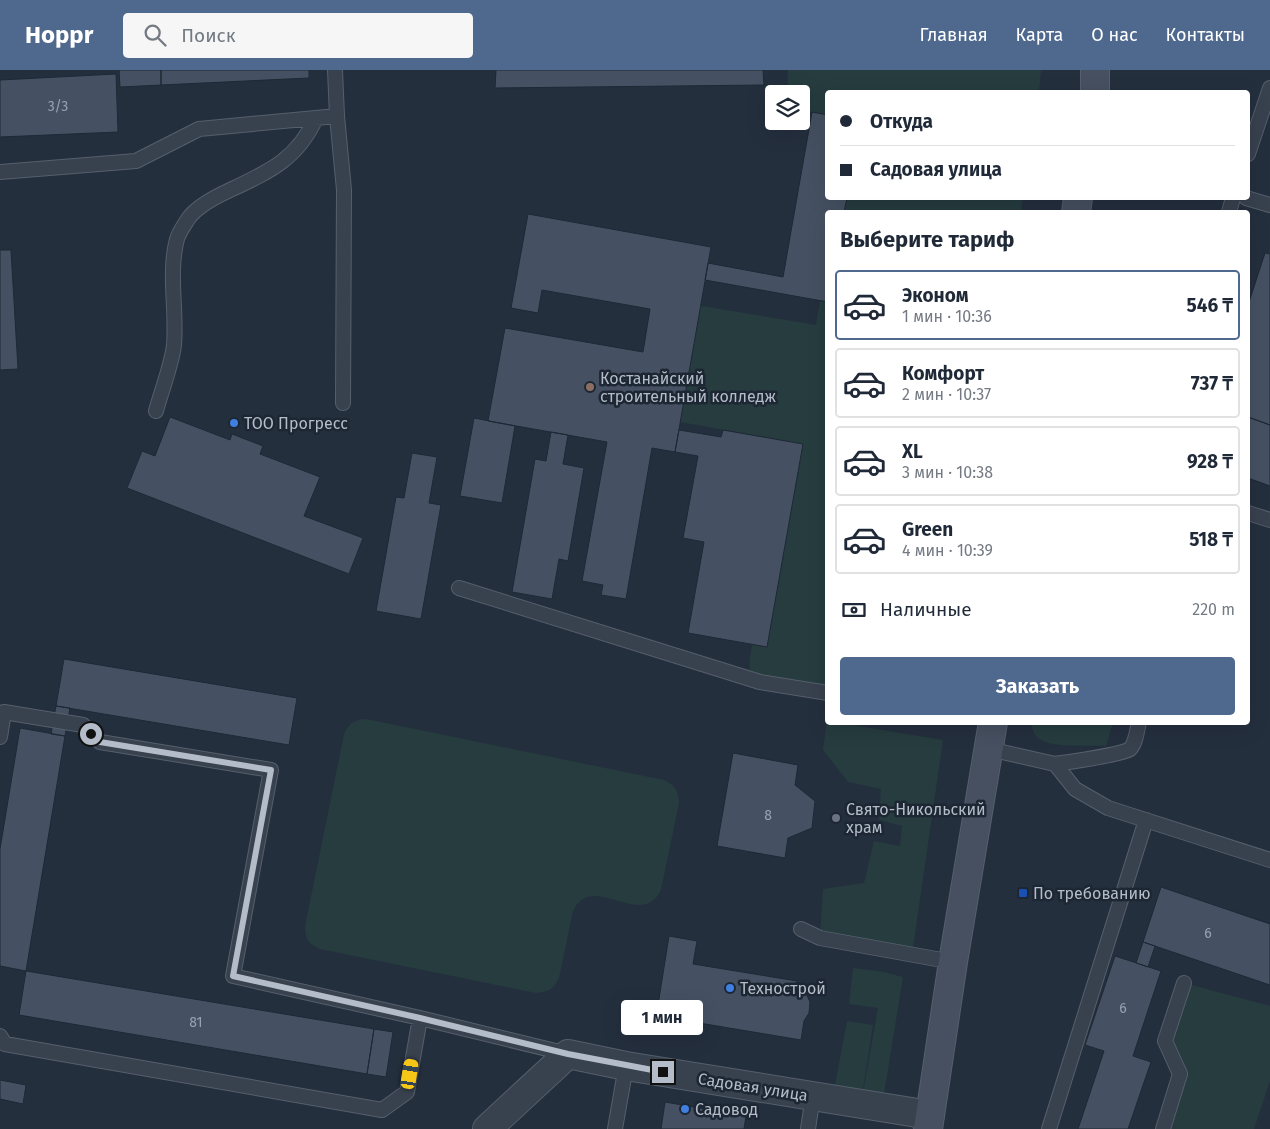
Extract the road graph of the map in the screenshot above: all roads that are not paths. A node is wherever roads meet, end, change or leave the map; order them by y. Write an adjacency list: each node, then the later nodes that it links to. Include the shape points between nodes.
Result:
1 (335, 70): 5 (lane)
2 (1095, 70): 4 (street)
3 (1270, 88): 7 (lane)
4 (1095, 90)
5 (337, 116): 6 (lane); 11 (lane, via 344,190)
6 (316, 118): 8 (lane, via 198,129 136,160); 12 (lane, via 310,133 278,166 211,199 189,216 178,238 174,268 174,346)
7 (1250, 148)
8 (0, 172)
9 (1250, 199): 10 (lane)
10 (1270, 205)
11 (343, 402)
12 (156, 411)
13 (1250, 514): 14 (lane)
14 (1270, 520)
15 (459, 588): 16 (lane, via 760,682)
16 (825, 693)
17 (2, 712): 20 (lane); 28 (lane, via 83,725 100,742 271,770 233,976)
18 (993, 725): 21 (street)
19 (1138, 725): 22 (lane, via 1128,750)
20 (0, 737)
21 (989, 749): 22 (lane); 26 (street)
22 (1055, 764): 23 (lane, via 1075,789 1108,808)
23 (1146, 820): 24 (lane); 37 (lane)
24 (1270, 860)
25 (801, 929): 26 (lane, via 820,938)
26 (952, 962): 33 (street)
27 (1184, 983): 38 (lane, via 1165,1041 1180,1074)
28 (420, 1018): 29 (lane, via 407,1092 382,1110 5,1044); 30 (lane)
29 (0, 1036)
30 (568, 1054): 31 (street, Садовая улица); 34 (street)
31 (626, 1066): 32 (street, Садовая улица); 35 (lane)
32 (813, 1096): 33 (street, Садовая улица); 36 (lane)
33 (929, 1122)
34 (487, 1129)
35 (615, 1129)
36 (808, 1129)
37 (1048, 1129)
38 (1163, 1129)

